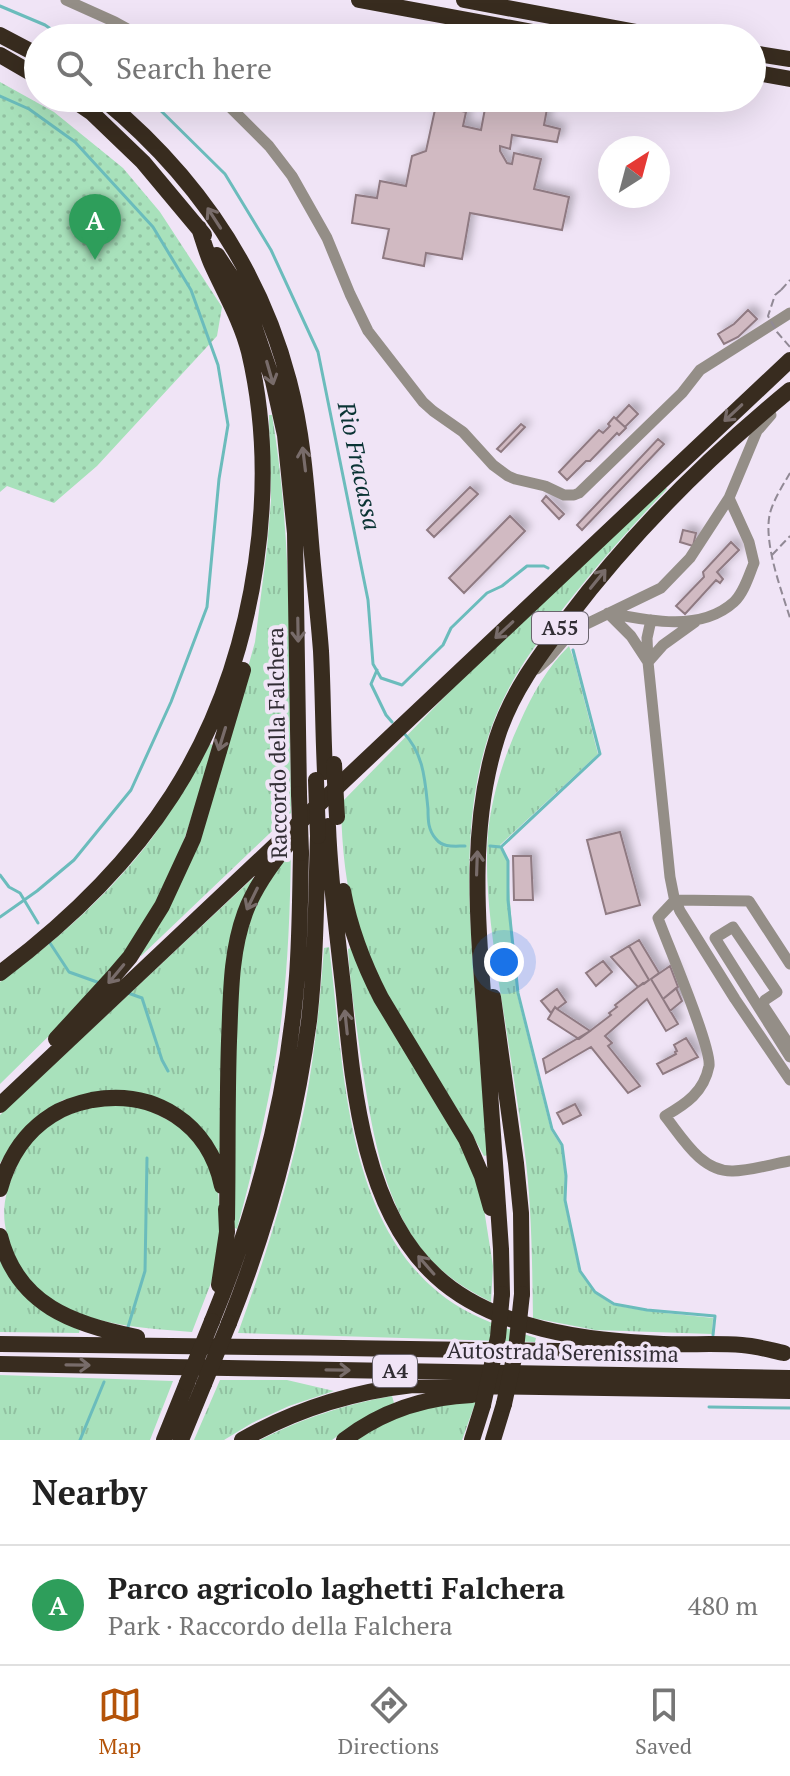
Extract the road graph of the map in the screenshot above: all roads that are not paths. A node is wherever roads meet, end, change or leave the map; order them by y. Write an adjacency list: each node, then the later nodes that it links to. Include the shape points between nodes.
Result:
1 (66, 0): 4 (street)
2 (359, 0): 5 (highway)
3 (464, 0): 6 (highway)
4 (119, 24)
5 (489, 24)
6 (593, 24)
7 (0, 35): 8 (highway)
8 (24, 48)
9 (0, 55): 12 (highway)
10 (766, 55): 11 (highway)
11 (790, 59)
12 (24, 69)
13 (766, 75): 14 (highway)
14 (790, 79)
15 (91, 112): 18 (highway, Raccordo della Falchera, via 127,145)
16 (120, 112): 31 (highway, Raccordo della Falchera / A4, one-way to 16, via 308,493 296,410 280,351 254,287 210,211 162,152)
17 (235, 112): 19 (street, via 292,176 327,238 368,331 423,402 515,479 564,495 579,493 700,370)
18 (199, 228): 24 (highway, via 241,325 254,384 262,451); 45 (highway, Raccordo della Falchera, one-way to 45, bridge, via 238,287 269,370 285,435 295,533 301,853 297,976 268,1151)
19 (790, 313)
20 (790, 360): 30 (highway, A55, one-way to 30)
21 (790, 390): 29 (highway, A55, one-way to 21, via 583,597 639,532)
22 (790, 399): 23 (street, via 757,431)
23 (729, 498): 25 (street, via 690,558 661,588); 27 (street, via 754,563 736,601)
24 (254, 581): 35 (highway, via 227,686 204,741 171,797 91,897); 39 (highway, one-way to 39, via 244,666 193,839 175,881 130,957)
25 (608, 613): 26 (street); 28 (street); 29 (street, via 572,631)
26 (651, 620): 27 (street); 28 (street)
27 (695, 621): 28 (street)
28 (648, 662): 32 (street)
29 (522, 683): 33 (highway, A55, one-way to 29, via 476,873 483,797 498,736)
30 (372, 753): 39 (highway); 42 (highway, A55, one-way to 42, via 277,858 255,891 240,928 231,979)
31 (328, 826): 44 (highway, via 360,955 475,1156); 45 (highway, Raccordo della Falchera, via 295,1108 262,1234); 48 (highway, A4, one-way to 31, via 743,1345 605,1340 544,1329 488,1310 433,1274 394,1220 363,1132 348,1037)
32 (675, 900): 34 (street, via 749,901); 38 (street); 40 (street, via 658,918 710,1064 701,1088 665,1116 714,1168 732,1171)
33 (479, 941): 44 (highway); 59 (highway, A55, bridge, via 493,996 521,1227 516,1349)
34 (790, 964)
35 (0, 973)
36 (790, 1046): 37 (street, via 763,1005 777,992 733,927 715,938)
37 (790, 1057)
38 (790, 1080)
39 (0, 1103)
40 (790, 1161)
41 (0, 1189): 42 (highway, via 21,1143 53,1114 104,1098 132,1099 172,1113 205,1145 221,1182)
42 (227, 1219): 45 (highway)
43 (0, 1236): 47 (highway, via 15,1273 55,1312 98,1329)
44 (501, 1249): 58 (highway, bridge, via 498,1337)
45 (220, 1322): 51 (highway, Raccordo della Falchera, bridge)
46 (0, 1344): 47 (highway, Autostrada Serenissima / A4)
47 (174, 1345): 48 (highway, Autostrada Serenissima / A4)
48 (787, 1353)
49 (0, 1364): 50 (highway, Autostrada Serenissima / A4, one-way to 50)
50 (790, 1378)
51 (195, 1383): 54 (highway, Raccordo della Falchera); 55 (highway, Raccordo della Falchera)
52 (693, 1390): 53 (highway); 56 (highway, via 400,1387 316,1405); 57 (highway, via 610,1397 449,1396 387,1413)
53 (790, 1391)
54 (164, 1440)
55 (181, 1440)
56 (242, 1440)
57 (344, 1440)
58 (472, 1440)
59 (493, 1440)

